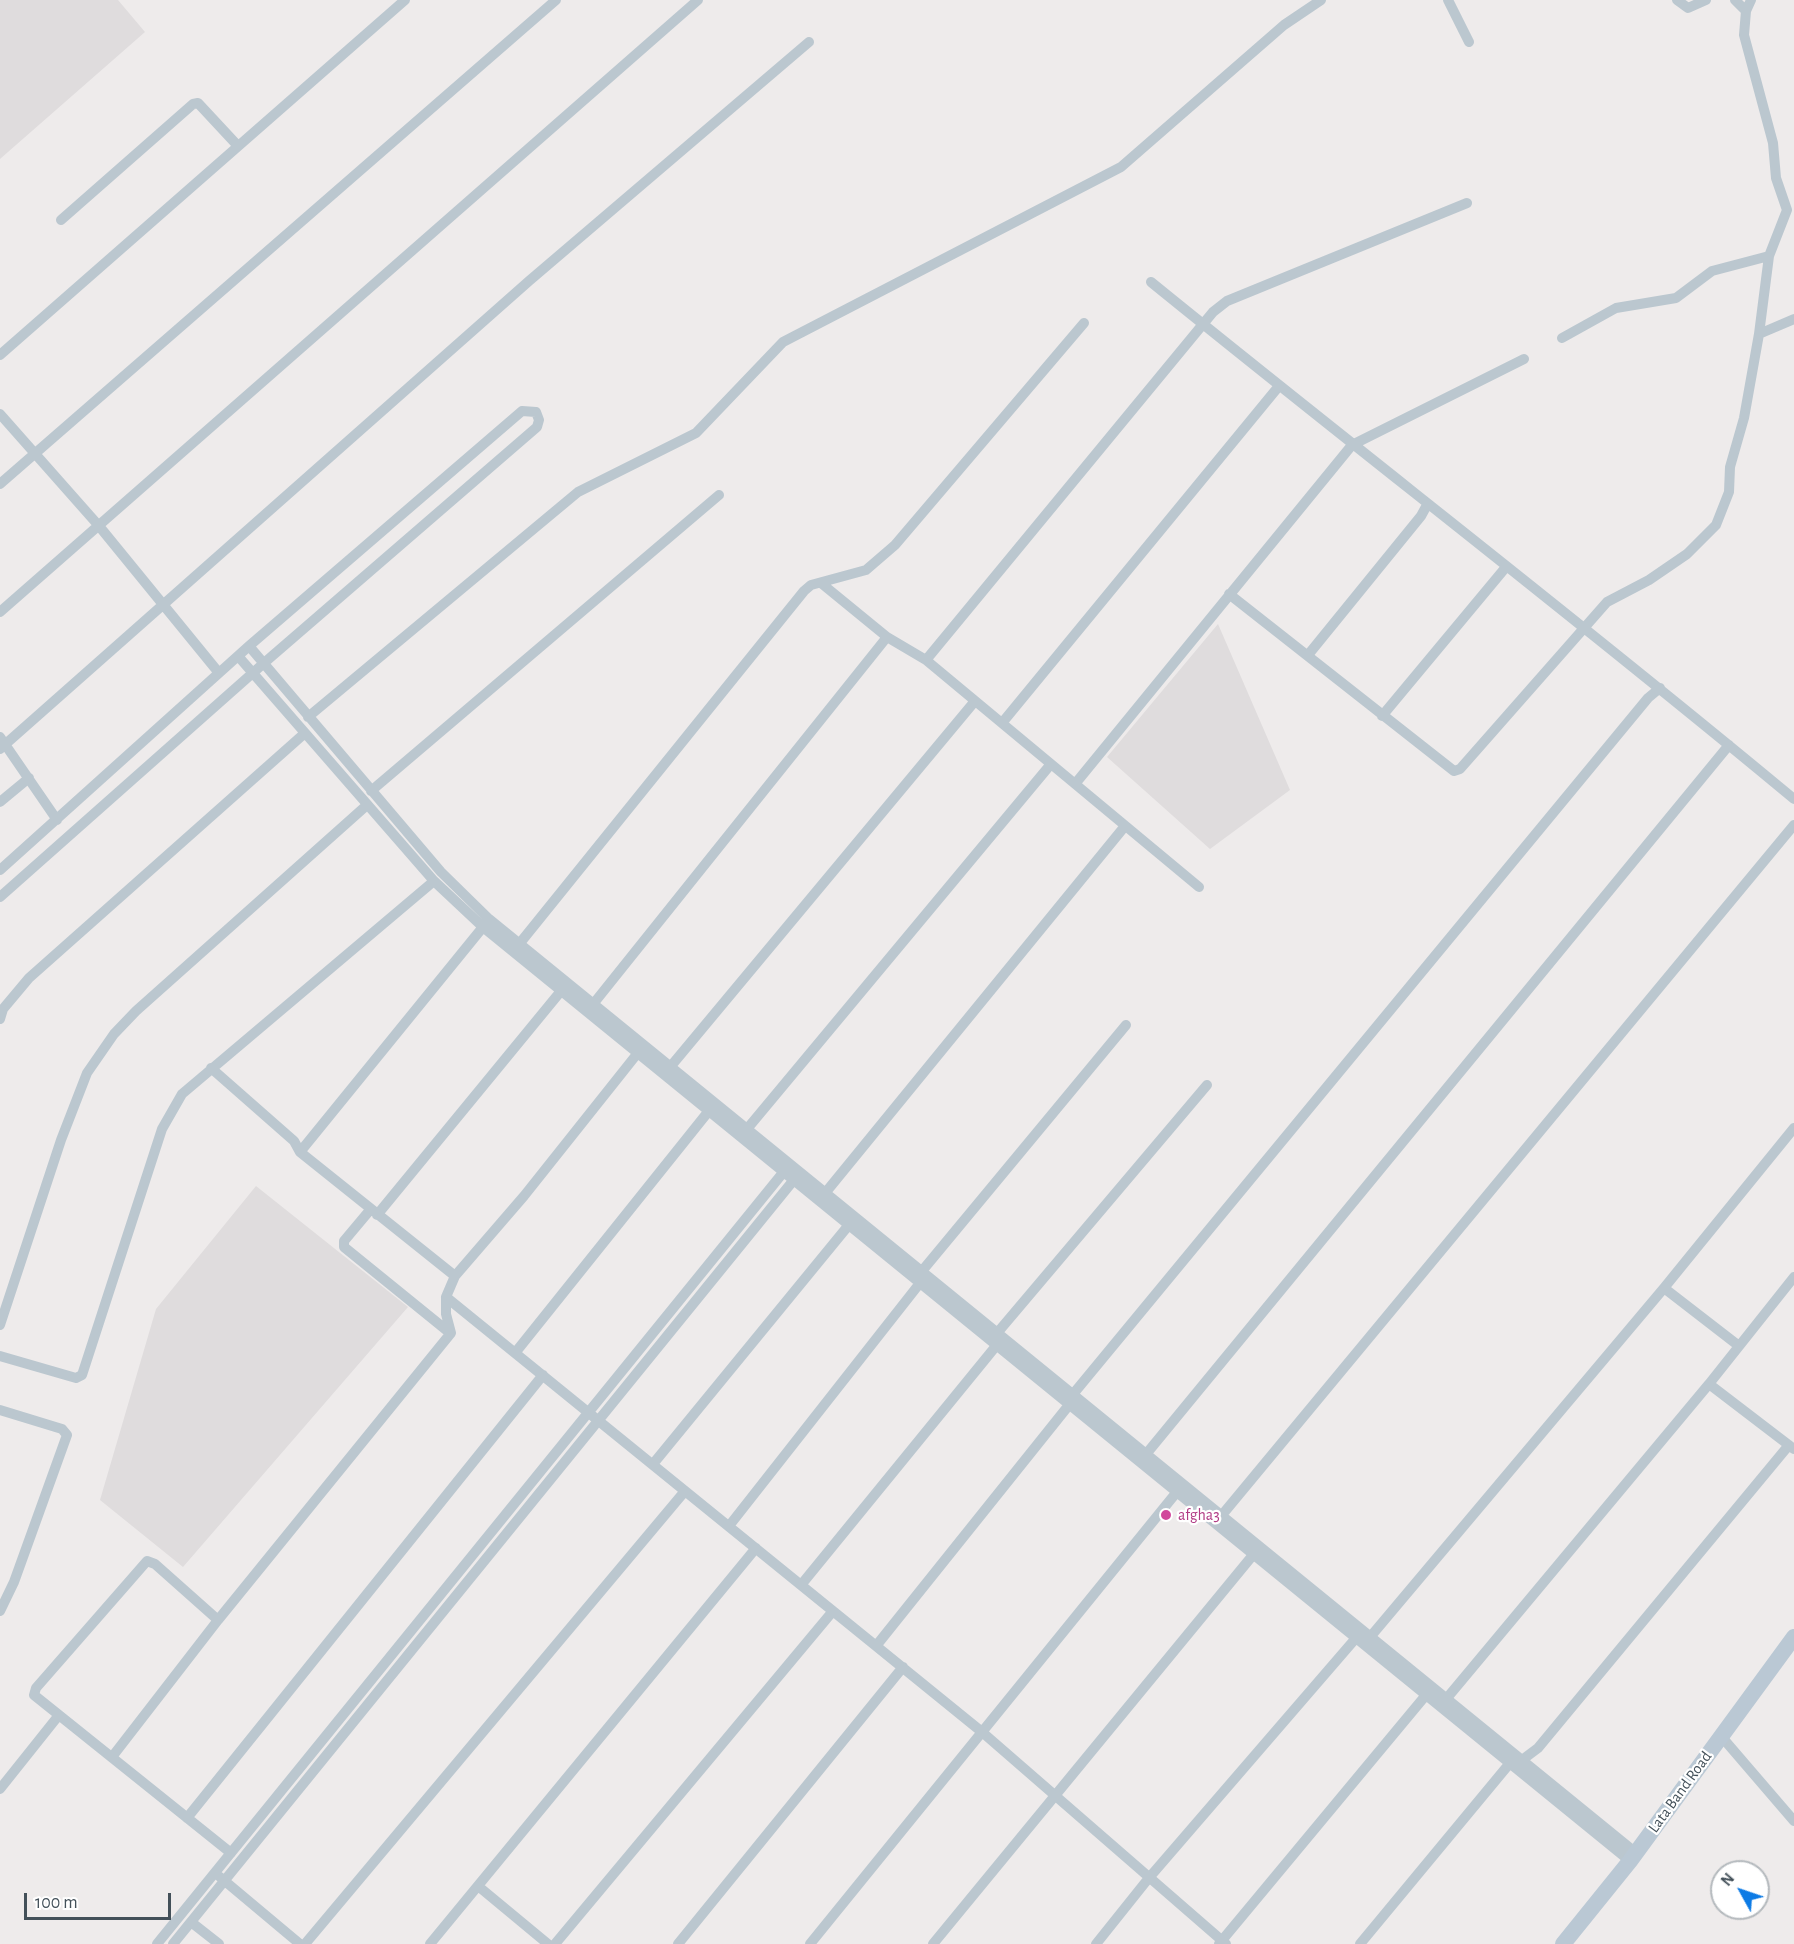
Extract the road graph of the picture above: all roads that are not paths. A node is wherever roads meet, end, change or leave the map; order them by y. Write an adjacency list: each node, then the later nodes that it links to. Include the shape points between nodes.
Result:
1 (405, 0): 13 (street)
2 (556, 0): 28 (street)
3 (698, 0): 32 (street)
4 (1321, 0): 50 (street, via 1284,25 1121,168 783,342 696,433 578,492)
5 (1448, 0): 12 (street)
6 (1677, 0): 7 (street, via 1688,8)
7 (1706, 0)
8 (1735, 0): 10 (street)
9 (1751, 0): 10 (street)
10 (1746, 11): 16 (street, via 1744,35 1749,62 1773,142 1776,178 1787,210)
11 (809, 42): 36 (street, via 529,281)
12 (1469, 42)
13 (238, 146): 15 (street, via 198,103 193,104); 23 (street)
14 (1467, 203): 20 (street, via 1227,301)
15 (61, 220)
16 (1769, 256): 21 (street); 22 (street, via 1712,271 1677,297 1616,308)
17 (1151, 282): 20 (street)
18 (1794, 319): 21 (street)
19 (1084, 323): 34 (street, via 895,545 866,570)
20 (1203, 324): 25 (street); 43 (street)
21 (1759, 334): 38 (street, via 1744,418 1730,467 1729,492 1716,525 1686,554 1649,580 1607,602)
22 (1562, 338)
23 (0, 355)
24 (1524, 359): 27 (street)
25 (1279, 386): 27 (street); 51 (street)
26 (0, 414): 28 (street)
27 (1352, 445): 31 (street); 35 (street)
28 (35, 454): 29 (street); 32 (street)
29 (0, 484)
30 (719, 495): 58 (street)
31 (1427, 505): 33 (street); 41 (street)
32 (99, 526): 36 (street); 37 (street)
33 (1506, 567): 38 (street); 49 (street)
34 (821, 583): 39 (street); 71 (street, via 804,591)
35 (1229, 594): 41 (street); 57 (street)
36 (165, 604): 45 (street); 53 (street)
37 (0, 612)
38 (1586, 628): 47 (street); 49 (street, via 1460,769 1449,768)
39 (887, 637): 43 (street); 73 (street)
40 (249, 646): 42 (street); 44 (street); 44 (street, via 522,411 536,412 537,427)
41 (1308, 655): 49 (street)
42 (238, 656): 45 (street); 46 (street)
43 (926, 660): 48 (street)
44 (264, 663): 46 (street); 50 (street)
45 (219, 673): 62 (street)
46 (253, 673): 52 (street); 69 (street)
47 (1660, 688): 54 (street); 106 (street)
48 (975, 701): 51 (street); 77 (street)
49 (1382, 716)
50 (308, 717): 58 (street)
51 (1002, 723): 55 (street)
52 (305, 733): 61 (street); 74 (street, via 30,978 3,1009)
53 (2, 743): 56 (street)
54 (1730, 746): 59 (street); 112 (street)
55 (1051, 764): 57 (street); 82 (street)
56 (29, 778): 60 (street); 62 (street)
57 (1075, 784): 63 (street)
58 (371, 791): 68 (street)
59 (1794, 799)
60 (0, 802)
61 (367, 806): 66 (street); 97 (street, via 136,1011 107,1044 87,1073 61,1140)
62 (57, 820): 65 (street)
63 (1125, 825): 67 (street); 88 (street)
64 (1794, 825): 116 (street)
65 (0, 870)
66 (434, 881): 68 (street); 78 (street)
67 (1199, 887)
68 (452, 891): 70 (street); 71 (street)
69 (0, 897)
70 (483, 927): 72 (street); 83 (street)
71 (520, 943): 73 (street)
72 (561, 991): 76 (street); 89 (street)
73 (594, 1004): 77 (street)
74 (0, 1019)
75 (1126, 1025): 91 (street)
76 (638, 1054): 80 (street); 92 (street)
77 (671, 1066): 82 (street)
78 (211, 1068): 83 (street, via 294,1141); 103 (street, via 182,1094 162,1129 82,1375 76,1378)
79 (1207, 1085): 98 (street)
80 (708, 1112): 86 (street); 102 (street)
81 (1794, 1128): 95 (street)
82 (747, 1129): 84 (street)
83 (300, 1152): 89 (street)
84 (790, 1164): 85 (street); 86 (street)
85 (800, 1172): 87 (street); 88 (street)
86 (783, 1173): 87 (street); 109 (street)
87 (793, 1181): 90 (street); 110 (street)
88 (826, 1192): 91 (street)
89 (373, 1213): 92 (street); 99 (street, via 344,1241 344,1247)
90 (848, 1226): 94 (street); 113 (street)
91 (922, 1271): 98 (street)
92 (455, 1276): 96 (street)
93 (1794, 1277): 101 (street)
94 (920, 1283): 100 (street); 117 (street)
95 (1664, 1288): 101 (street); 126 (street)
96 (446, 1298): 99 (street); 102 (street)
97 (0, 1325)
98 (998, 1332): 106 (street)
99 (451, 1333): 125 (street)
100 (996, 1346): 107 (street); 122 (street)
101 (1739, 1346): 105 (street)
102 (515, 1353): 104 (street)
103 (0, 1356)
104 (543, 1375): 109 (street); 141 (street)
105 (1709, 1384): 111 (street); 132 (street)
106 (1074, 1393): 112 (street)
107 (1069, 1405): 115 (street); 129 (street)
108 (0, 1410): 123 (street, via 67,1435)
109 (589, 1412): 110 (street); 143 (street)
110 (598, 1420): 113 (street); 147 (street)
111 (1792, 1447): 137 (street, via 1538,1748)
112 (1147, 1453): 116 (street)
113 (653, 1464): 114 (street)
114 (685, 1491): 117 (street); 155 (street)
115 (1176, 1493): 119 (street); 134 (street)
116 (1222, 1515): 120 (street)
117 (729, 1526): 118 (street)
118 (756, 1548): 122 (street); 148 (street)
119 (1253, 1555): 121 (street); 140 (street)
120 (1296, 1574): 121 (street); 126 (street)
121 (1288, 1584): 128 (street)
122 (801, 1585): 124 (street)
123 (0, 1611)
124 (833, 1611): 129 (street); 158 (street)
125 (218, 1620): 133 (street, via 147,1561 36,1688 34,1695); 136 (street)
126 (1371, 1636): 132 (street)
127 (1794, 1637): 135 (main road, Lata Band Road)
128 (1356, 1638): 131 (street); 146 (street)
129 (876, 1646): 130 (street)
130 (903, 1667): 134 (street); 159 (street)
131 (1426, 1695): 138 (street); 150 (street)
132 (1447, 1698): 137 (street)
133 (59, 1715): 136 (street); 139 (street)
134 (982, 1732): 140 (street); 160 (street)
135 (1720, 1736): 142 (street); 144 (main road, Lata Band Road)
136 (112, 1757): 141 (street)
137 (1522, 1760): 144 (street)
138 (1510, 1763): 144 (street); 163 (street)
139 (0, 1789)
140 (1056, 1795): 146 (street); 161 (street)
141 (187, 1818): 143 (street)
142 (1794, 1821)
143 (231, 1853): 145 (street)
144 (1633, 1857): 164 (main road, Lata Band Road)
145 (215, 1873): 147 (street); 151 (street)
146 (1148, 1879): 150 (street); 162 (street)
147 (224, 1881): 149 (street); 154 (street)
148 (478, 1887): 156 (street); 157 (street)
149 (191, 1922): 152 (street); 153 (street)
150 (1222, 1943)
151 (157, 1944)
152 (173, 1944)
153 (219, 1944)
154 (300, 1944)
155 (305, 1944)
156 (430, 1944)
157 (548, 1944)
158 (555, 1944)
159 (678, 1944)
160 (810, 1944)
161 (933, 1944)
162 (1096, 1944)
163 (1360, 1944)
164 (1563, 1944)

